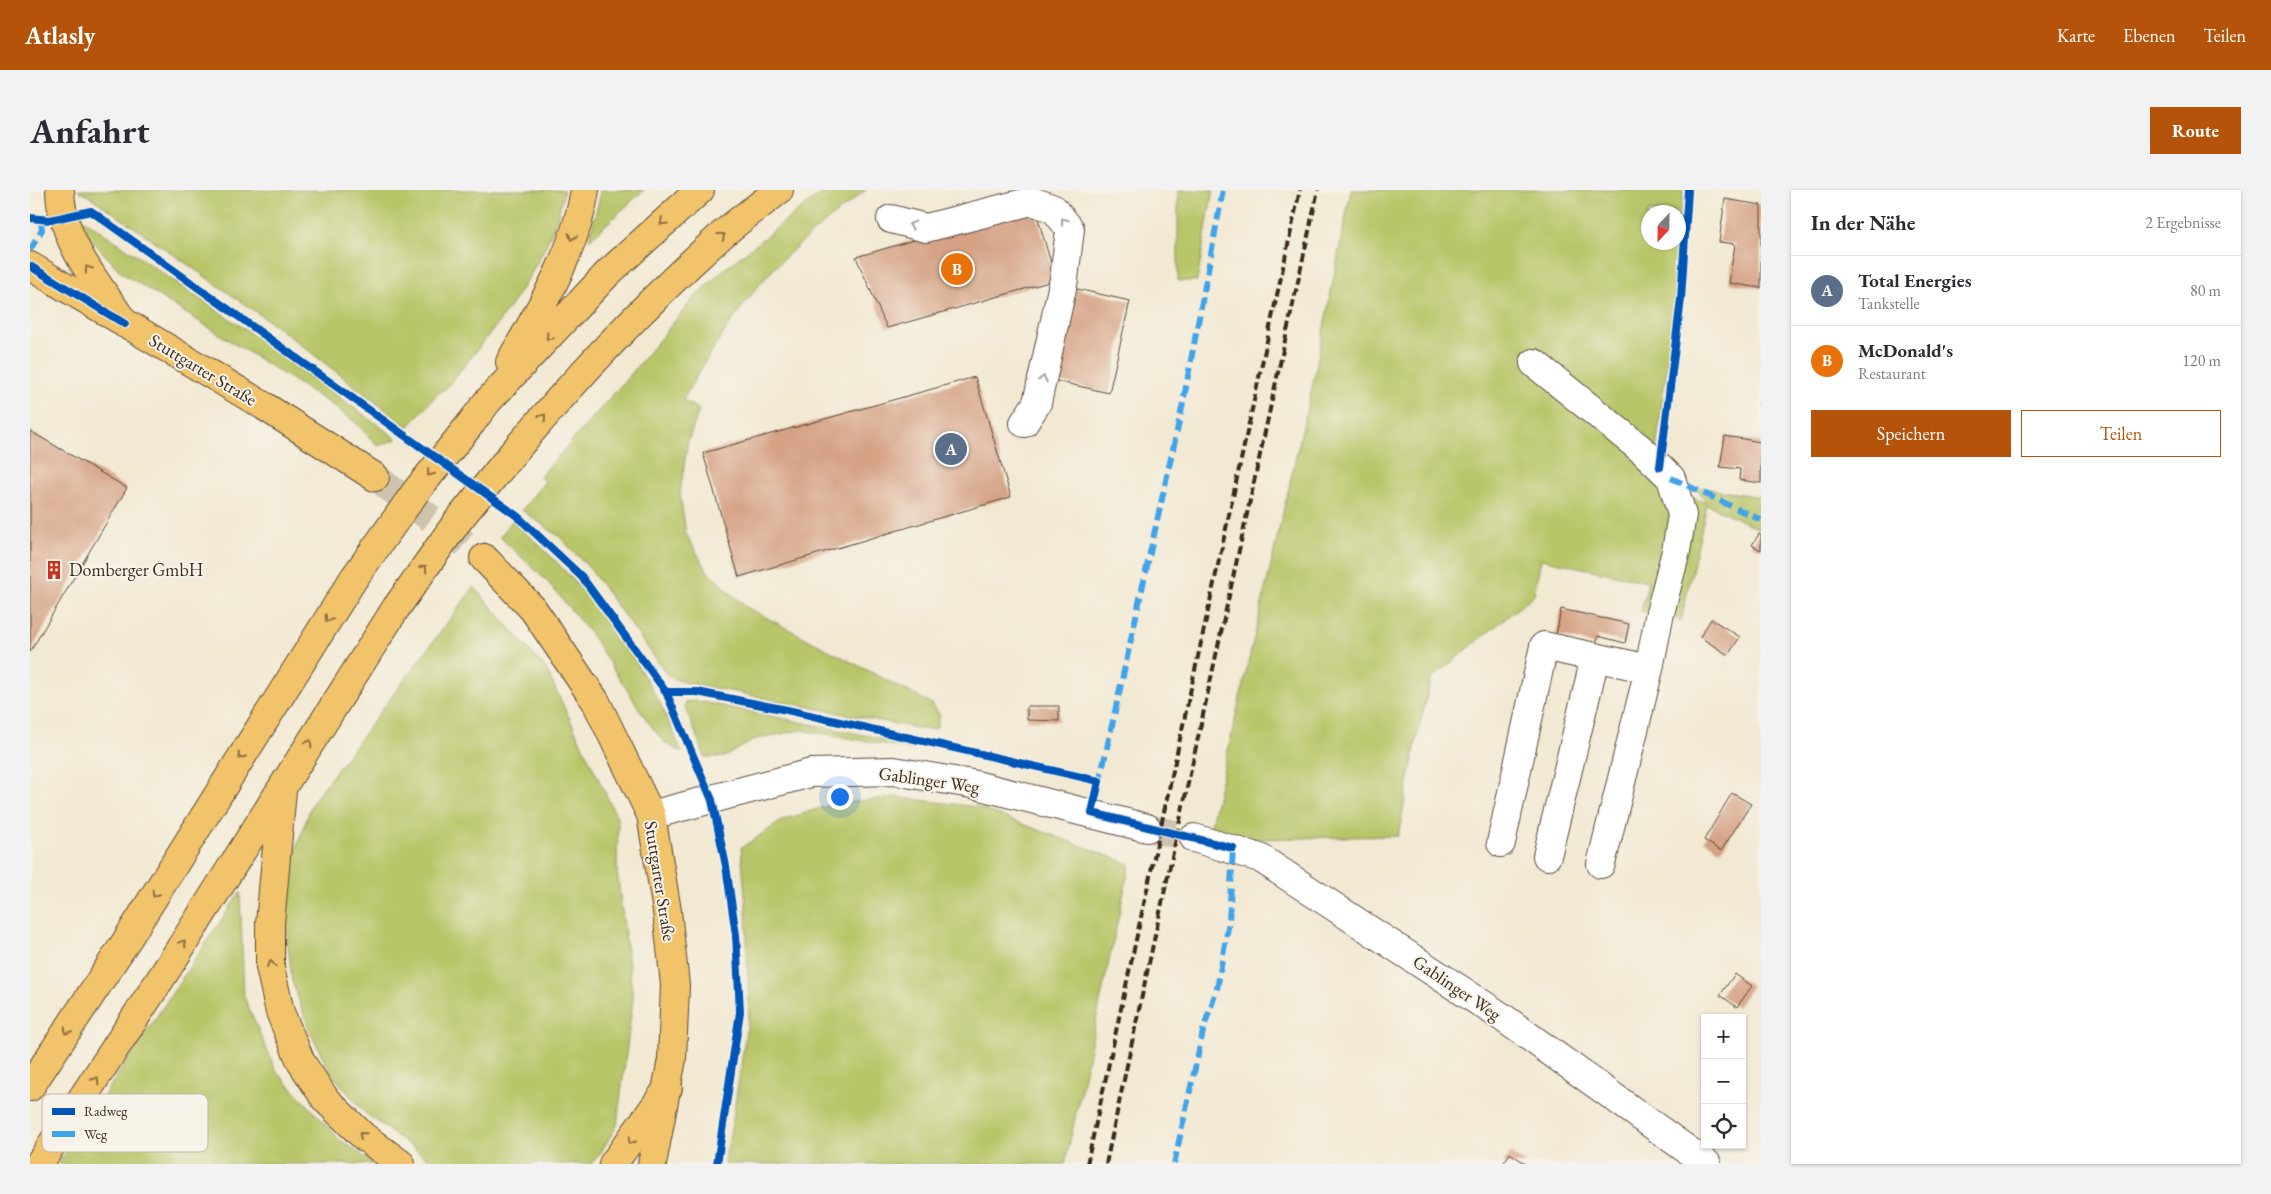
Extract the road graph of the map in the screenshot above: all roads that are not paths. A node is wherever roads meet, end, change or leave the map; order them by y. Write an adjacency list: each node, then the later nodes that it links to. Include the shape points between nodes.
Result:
1 (60, 190): 7 (main road, one-way to 1, via 72,246)
2 (585, 190): 9 (main road, one-way to 9, via 582,212 555,284)
3 (700, 190): 9 (main road, one-way to 9, via 608,273)
4 (779, 190): 15 (main road, one-way to 4, bridge, via 396,608 457,522 512,454 569,386 647,304 715,241)
5 (891, 219): 10 (street, one-way to 5, via 1037,403 1064,279 1070,229 1054,209 1032,202 926,228)
6 (30, 266): 7 (main road, Stuttgarter Straße)
7 (124, 324): 11 (main road, Stuttgarter Straße, via 264,406)
8 (1534, 363): 14 (street, via 1642,450 1671,478 1682,515)
9 (480, 412): 22 (main road, one-way to 22, bridge, via 417,490 354,578 123,946)
10 (1024, 423)
11 (375, 477)
12 (484, 558): 16 (main road, Stuttgarter Straße, via 533,610 596,702)
13 (1595, 658): 14 (street); 19 (street, via 1544,646); 20 (street)
14 (1649, 669): 21 (street)
15 (283, 784): 24 (main road, one-way to 15); 27 (main road, one-way to 15, via 363,1136 326,1100 301,1062 280,1012 270,967 270,924)
16 (651, 814): 17 (street, Gablinger Weg, via 811,773 894,772 972,784); 23 (main road, Stuttgarter Straße, via 675,984)
17 (1147, 828)
18 (1194, 838): 30 (street, Gablinger Weg, via 1260,858 1502,1017)
19 (1501, 843)
20 (1547, 856)
21 (1601, 864)
22 (30, 1087)
23 (668, 1088): 28 (main road, one-way to 28); 29 (main road, Stuttgarter Straße)
24 (85, 1094)
25 (47, 1152): 26 (main road, one-way to 25)
26 (39, 1164)
27 (401, 1164)
28 (613, 1164)
29 (652, 1164)
30 (1707, 1164)

